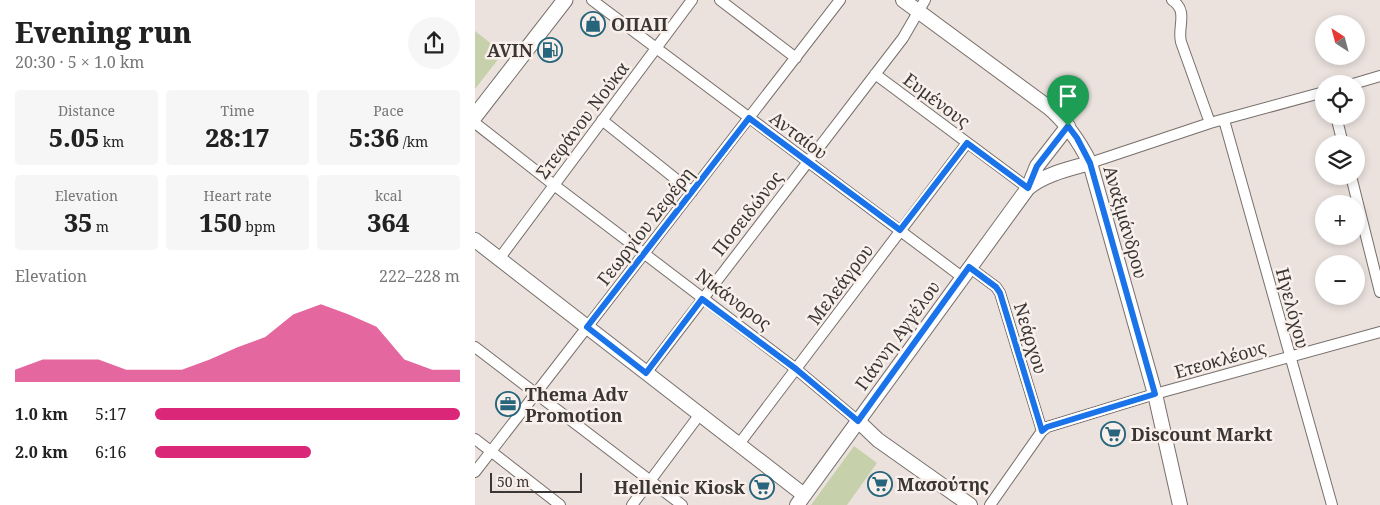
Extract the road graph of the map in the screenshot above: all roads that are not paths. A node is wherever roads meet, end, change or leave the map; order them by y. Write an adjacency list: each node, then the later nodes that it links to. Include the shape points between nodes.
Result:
1 (565, 0): 15 (main road)
2 (591, 0): 9 (street, Ανταίου)
3 (692, 0): 9 (street, Στεφάνου Νούκα)
4 (720, 0): 10 (street)
5 (840, 0): 10 (street, Γεωργίου Σεφέρη)
6 (903, 0): 8 (street, Αναξιμάνδρου)
7 (1173, 0): 20 (street, via 1183,13 1179,35)
8 (922, 6): 11 (street, Ποσειδώνος, via 903,38); 21 (street, Αναξιμάνδρου)
9 (656, 48): 16 (street, Ανταίου); 17 (street, Στεφάνου Νούκα)
10 (796, 58): 16 (street, Γεωργίου Σεφέρη)
11 (875, 74): 22 (street, Ευμένους); 23 (street, Ποσειδώνος)
12 (1380, 76): 13 (street)
13 (1365, 80)
14 (1315, 95): 18 (street)
15 (475, 116)
16 (749, 118): 23 (street, Ανταίου); 28 (street, Γεωργίου Σεφέρη)
17 (602, 120): 25 (street, Στεφάνου Νούκα); 28 (street)
18 (1224, 120): 20 (street); 39 (street, Ηγελόχου)
19 (475, 123): 25 (street, Νικάνορος)
20 (1210, 123): 24 (street)
21 (1068, 126): 24 (street, Αναξιμάνδρου); 27 (street, Γιάννη Αγγέλου, via 1037,166)
22 (967, 143): 27 (street, Ευμένους); 29 (street, Μελεάγρου)
23 (808, 162): 29 (street, Ανταίου); 35 (street, Ποσειδώνος)
24 (1090, 163): 27 (street, Γιάννη Αγγέλου, via 1047,177); 43 (street, Αναξιμάνδρου)
25 (554, 185): 31 (street, Νικάνορος); 32 (street, Στεφάνου Νούκα)
26 (1353, 185): 34 (street)
27 (1028, 188): 33 (street, Γιάννη Αγγέλου)
28 (692, 192): 31 (street, Γεωργίου Σεφέρη)
29 (900, 230): 33 (street, Ανταίου); 40 (street, Μελεάγρου)
30 (475, 240): 32 (street)
31 (644, 254): 35 (street, Νικάνορος); 36 (street, Γεωργίου Σεφέρη)
32 (499, 258): 36 (street)
33 (966, 272): 45 (street, Γιάννη Αγγέλου); 46 (street, Νεάρχου, via 996,287 1000,293)
34 (1380, 292)
35 (702, 299): 40 (street, Νικάνορος); 41 (street, Ποσειδώνος)
36 (587, 327): 41 (street); 42 (street, Γεωργίου Σεφέρη)
37 (1380, 332): 39 (street, Ετεοκλέους)
38 (475, 346): 42 (street)
39 (1289, 357): 43 (street, Ετεοκλέους); 59 (street, Ηγελόχου)
40 (796, 369): 45 (street, Νικάνορος); 48 (street, Μελεάγρου)
41 (646, 373): 44 (street)
42 (535, 394): 49 (street, Γεωργίου Σεφέρη); 51 (street)
43 (1155, 394): 46 (street, Ετεοκλέους); 58 (street, Αναξιμάνδρου)
44 (700, 414): 48 (street); 51 (street)
45 (858, 421): 52 (street, Γιάννη Αγγέλου); 56 (street, Νικάνορος, via 878,440)
46 (1042, 431): 57 (street)
47 (475, 439): 49 (street)
48 (739, 444): 52 (street)
49 (491, 451): 50 (street, Γεωργίου Σεφέρη); 53 (street)
50 (475, 472)
51 (650, 481): 54 (street); 55 (street)
52 (801, 500)
53 (560, 505)
54 (632, 505)
55 (682, 505)
56 (970, 505)
57 (990, 505)
58 (1180, 505)
59 (1332, 505)

